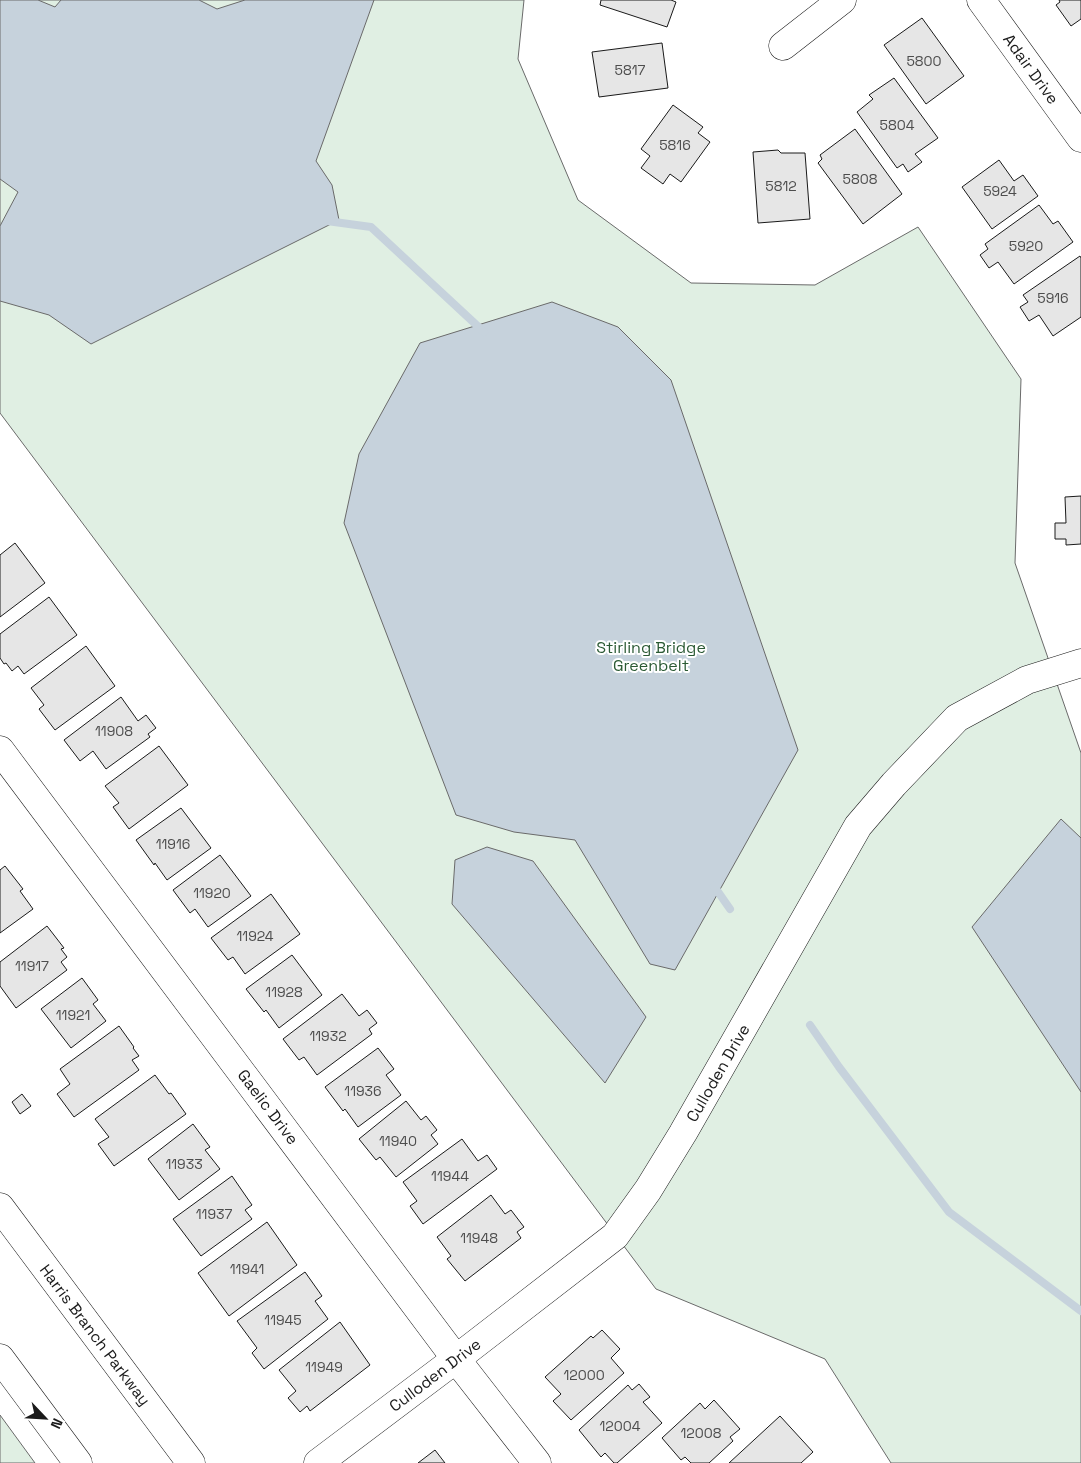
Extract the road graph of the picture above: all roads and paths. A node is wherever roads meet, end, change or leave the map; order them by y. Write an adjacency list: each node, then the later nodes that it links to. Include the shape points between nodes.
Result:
1 (842, 0): 3 (street)
2 (981, 0): 4 (street, Adair Drive)
3 (783, 46)
4 (1081, 138)
5 (1081, 663): 9 (street, Culloden Drive, via 1027,680 957,718 894,784 858,826 683,1133 615,1236)
6 (0, 750): 9 (street, Gaelic Drive)
7 (0, 1206): 11 (street, Harris Branch Parkway)
8 (0, 1358): 10 (street)
9 (456, 1359): 12 (street, Culloden Drive); 13 (street, Gaelic Drive)
10 (78, 1463)
11 (190, 1463)
12 (318, 1463)
13 (537, 1463)

